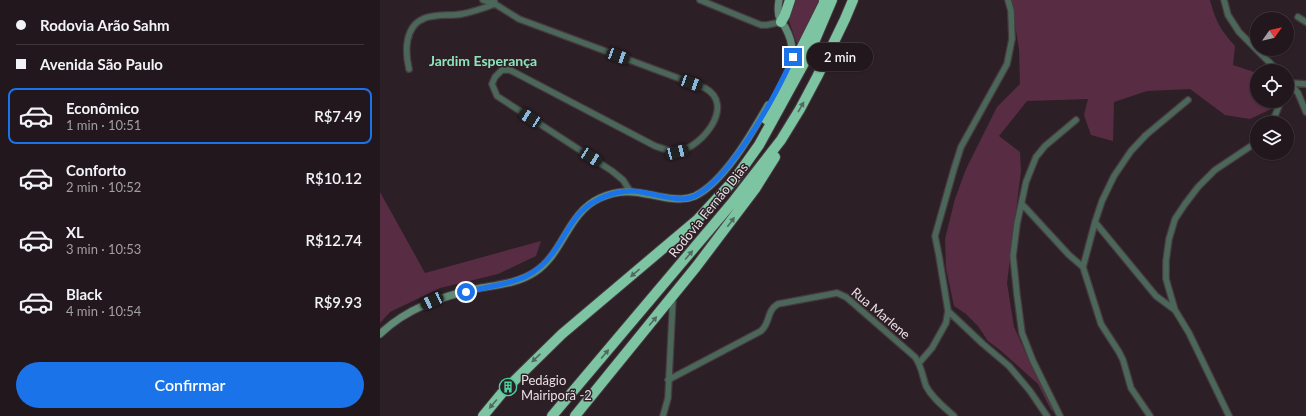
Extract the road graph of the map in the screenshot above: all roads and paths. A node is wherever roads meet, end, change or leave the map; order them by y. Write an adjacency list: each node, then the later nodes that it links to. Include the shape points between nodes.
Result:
1 (483, 0): 10 (street)
2 (700, 0): 12 (street, via 761,24)
3 (779, 0): 12 (street)
4 (790, 0): 12 (highway)
5 (824, 0): 23 (highway, via 758,137)
6 (832, 0): 23 (highway, Rodovia Fernão Dias, via 809,54)
7 (853, 0): 22 (highway, Rodovia Fernão Dias, one-way to 7, via 818,77)
8 (1008, 0): 31 (street, via 1012,39 1007,64 961,148 935,236)
9 (1224, 0): 14 (street, via 1228,15 1239,32)
10 (494, 2): 15 (street, via 469,12 420,21 412,30 407,42); 25 (street, via 519,19 713,92 718,103 718,113 700,139 688,149 677,152 655,146 510,70 502,70 495,77 492,84 497,96 612,170)
11 (1298, 17): 13 (street)
12 (781, 22): 25 (street, via 793,48 793,57 766,109 726,169 705,190 685,199)
13 (1306, 22)
14 (1271, 64)
15 (410, 69)
16 (1294, 83): 17 (street)
17 (1306, 84)
18 (1294, 89): 20 (street)
19 (1188, 100): 27 (street, via 1131,151 1114,176)
20 (1306, 112)
21 (1076, 120): 26 (street, via 1049,142 1036,157 1026,182)
22 (781, 140): 29 (highway, one-way to 22, via 755,189 776,154); 38 (highway, Rodovia Fernão Dias, one-way to 22, via 728,209)
23 (759, 145): 35 (highway, Rodovia Fernão Dias, one-way to 35, via 734,180 698,220 562,334)
24 (1250, 147): 30 (street, via 1215,170 1198,187 1175,219 1169,239 1166,279)
25 (630, 191): 32 (street, via 600,198 583,209 550,257 536,271 524,278 432,301 403,316)
26 (1022, 204): 28 (street); 43 (street, via 1013,256 1022,333 1032,361)
27 (1095, 222): 28 (street); 30 (street, via 1156,296)
28 (1083, 267): 44 (street, via 1101,324 1123,360 1131,388)
29 (673, 297): 34 (street); 39 (highway, one-way to 29)
30 (1175, 310): 45 (street, via 1189,333)
31 (948, 311): 33 (street, via 940,335); 42 (street, via 1010,366)
32 (380, 334)
33 (919, 363): 34 (street, Rua Marlene, via 909,351 846,297 832,293 778,304 772,308 767,325 761,331); 41 (street, Rua Marlene, via 930,392)
34 (668, 380): 40 (street, via 668,398)
35 (513, 382)
36 (502, 393): 37 (highway, one-way to 37)
37 (482, 416)
38 (552, 416)
39 (575, 416)
40 (663, 416)
41 (954, 416)
42 (1047, 416)
43 (1060, 416)
44 (1150, 416)
45 (1229, 416)

